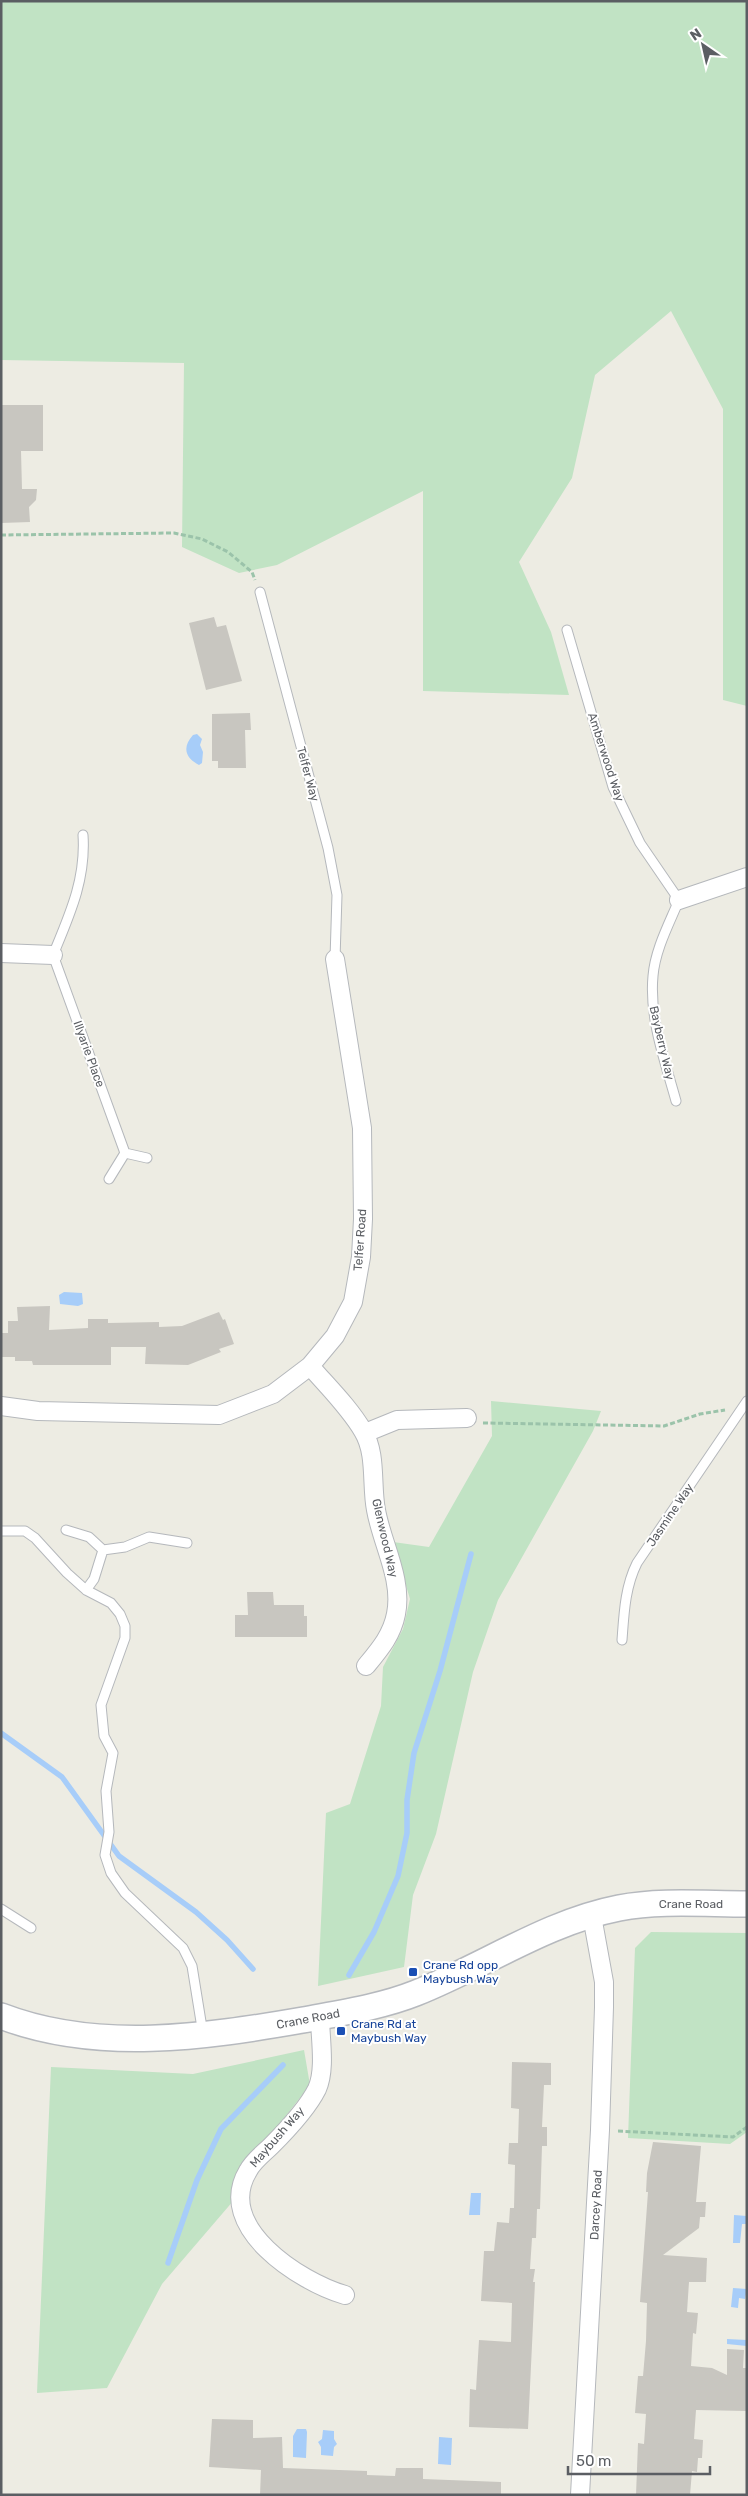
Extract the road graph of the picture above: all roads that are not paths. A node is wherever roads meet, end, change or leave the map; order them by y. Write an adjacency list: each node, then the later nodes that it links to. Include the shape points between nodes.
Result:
1 (260, 592): 8 (lane, Telfer Way, via 328,848 336,895)
2 (567, 630): 5 (lane, Amberwood Way, via 617,795 640,843)
3 (84, 835): 7 (lane, via 82,879)
4 (747, 876): 5 (street)
5 (679, 900): 9 (lane, Bayberry Way, via 657,956 652,999)
6 (1, 953): 7 (street)
7 (53, 954): 10 (lane, Illyarie Place)
8 (335, 959): 13 (street, Telfer Road, via 362,1128 362,1257 353,1302 335,1336)
9 (676, 1101)
10 (125, 1153): 11 (lane); 12 (lane)
11 (147, 1158)
12 (109, 1179)
13 (310, 1366): 15 (street, Telfer Road, via 273,1394 219,1414 38,1411); 17 (street, Glenwood Way)
14 (747, 1401): 23 (lane, Jasmine Way, via 636,1563 626,1595)
15 (1, 1406)
16 (467, 1418): 17 (street, via 397,1420)
17 (365, 1433): 24 (street, Glenwood Way, via 372,1456 376,1509 396,1585 396,1613 388,1640)
18 (66, 1530): 21 (lane, via 89,1537)
19 (1, 1531): 22 (lane, via 25,1531)
20 (187, 1543): 21 (lane, via 148,1537 125,1547)
21 (103, 1550): 22 (lane, via 94,1579)
22 (86, 1590): 31 (lane, via 111,1603 125,1626 125,1638 102,1705 104,1736 113,1753 106,1791 109,1832 105,1855 124,1894 183,1948 193,1973)
23 (622, 1640)
24 (366, 1666)
25 (747, 1904): 27 (street, Crane Road, via 649,1904)
26 (1, 1909): 28 (lane)
27 (592, 1916): 30 (street, Crane Road, via 564,1923 414,1994); 33 (street, Darcey Road, via 604,1982 600,2130)
28 (31, 1928)
29 (1, 2016): 31 (street, Crane Road, via 32,2026 94,2036)
30 (320, 2017): 31 (street, Crane Road); 32 (street, Maybush Way, via 321,2066 317,2088 298,2115 249,2168 240,2184 247,2222 263,2246 324,2289)
31 (203, 2036)
32 (345, 2295)
33 (580, 2495)

